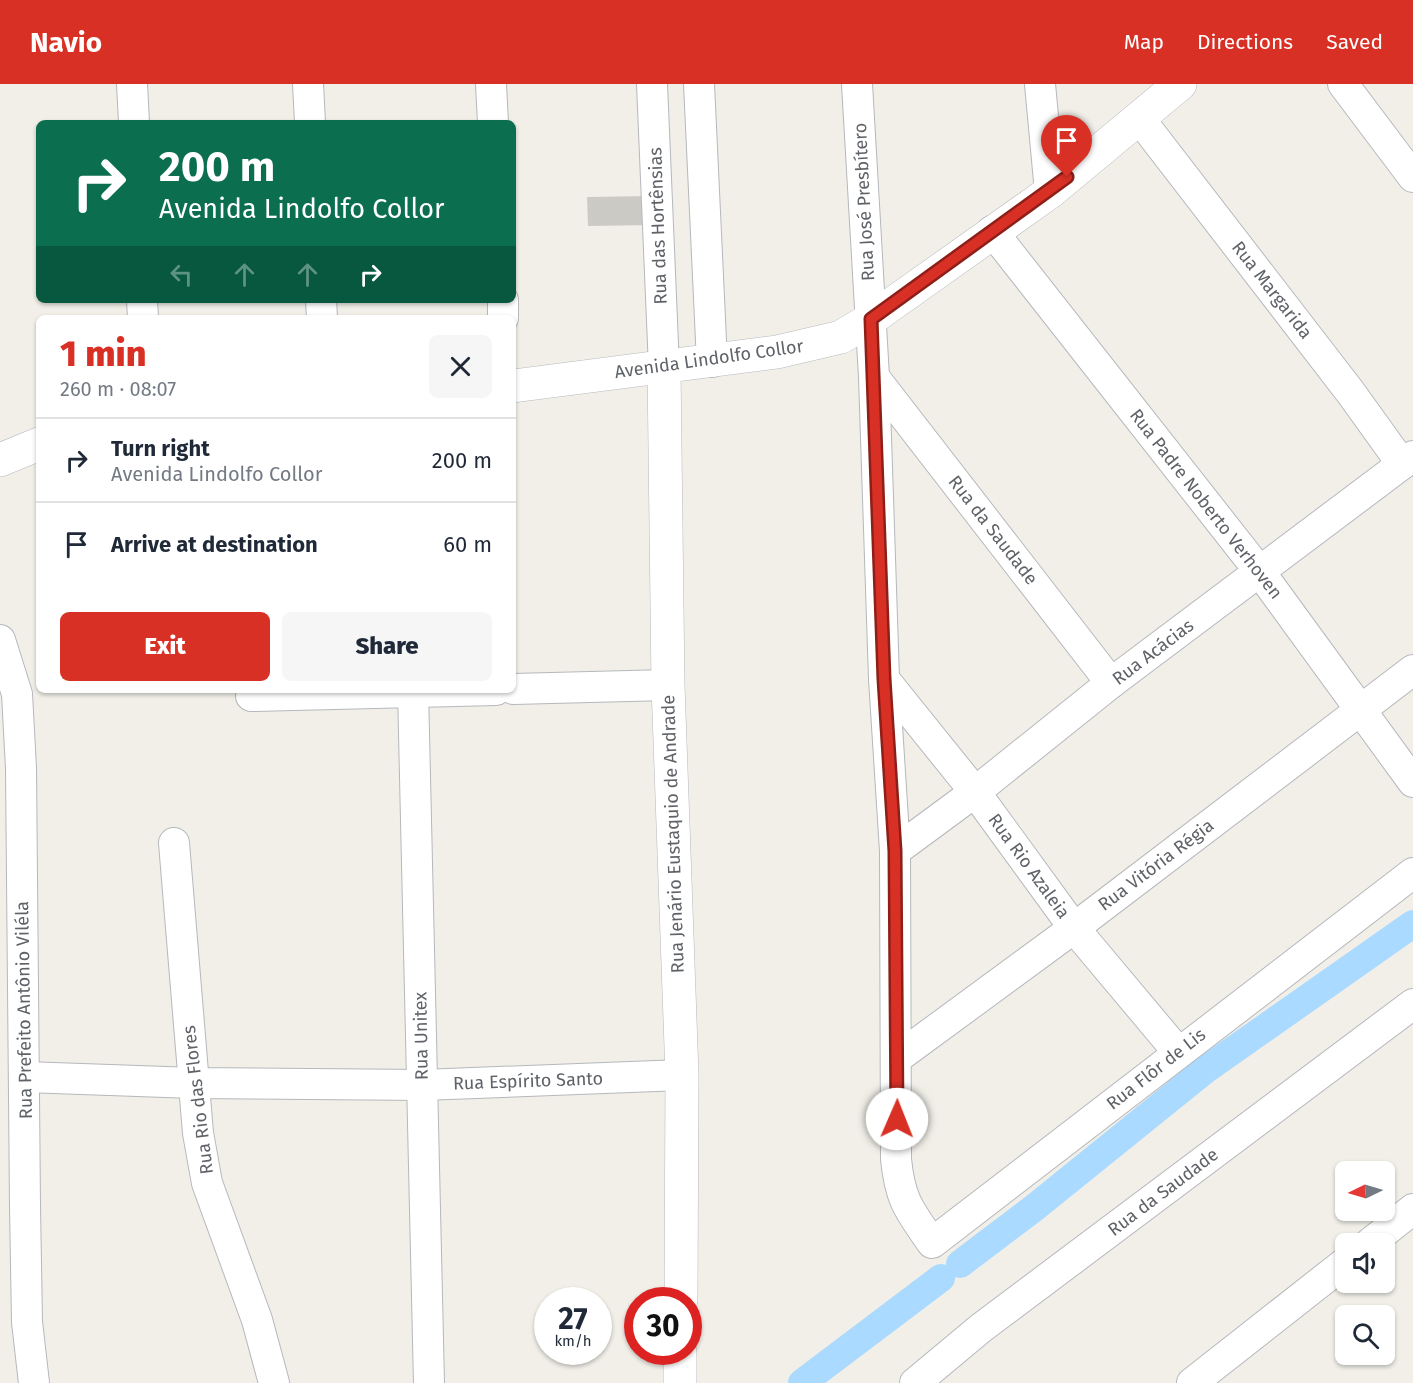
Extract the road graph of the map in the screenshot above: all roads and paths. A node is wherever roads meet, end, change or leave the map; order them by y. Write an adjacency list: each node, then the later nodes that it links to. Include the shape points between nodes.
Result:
1 (132, 84): 11 (street)
2 (308, 84): 12 (street)
3 (491, 84): 13 (street)
4 (652, 84): 19 (street, Rua das Hortênsias)
5 (699, 84): 18 (street)
6 (857, 84): 17 (street, Rua José Presbítero)
7 (1040, 84): 15 (street)
8 (1180, 84): 10 (street, Avenida Lindolfo Collor)
9 (1343, 84): 14 (street)
10 (1139, 118): 15 (street, Avenida Lindolfo Collor); 24 (street, Rua Margarida, via 1351,393)
11 (134, 120)
12 (310, 120)
13 (493, 120)
14 (1413, 177)
15 (1050, 192): 16 (street, Avenida Lindolfo Collor)
16 (992, 231): 17 (street, Avenida Lindolfo Collor); 25 (street, Rua Padre Noberto Verhoven)
17 (871, 319): 18 (street, Avenida Lindolfo Collor, via 841,337); 20 (street)
18 (712, 362): 19 (street, Avenida Lindolfo Collor)
19 (663, 368): 21 (street, Avenida Lindolfo Collor); 30 (street, Rua Jenário Eustaquio de Andrade)
20 (874, 377): 28 (street); 29 (street, Rua da Saudade)
21 (516, 386)
22 (36, 445): 23 (street)
23 (0, 460)
24 (1408, 460): 25 (street, Rua Acácias)
25 (1260, 572): 29 (street, Rua Acácias); 35 (street, Rua Padre Noberto Verhoven)
26 (0, 640): 46 (street, Rua Prefeito Antônio Viléla, via 17,694)
27 (1413, 670): 35 (street, Rua Vitória Régia)
28 (884, 679): 37 (street, Rua Rio Azaleia); 39 (street)
29 (1111, 683): 37 (street, Rua Acácias)
30 (668, 685): 31 (street); 45 (street, Rua Jenário Eustaquio de Andrade)
31 (516, 690)
32 (348, 693): 34 (street)
33 (413, 693): 48 (street, Rua Unitex)
34 (251, 696)
35 (1361, 711): 36 (street, Rua Padre Noberto Verhoven); 41 (street, Rua Vitória Régia)
36 (1413, 782)
37 (975, 792): 39 (street, Rua Acácias); 41 (street, Rua Rio Azaleia)
38 (174, 843): 47 (street, Rua Rio das Flores)
39 (895, 851): 44 (street)
40 (1413, 873): 43 (street, Rua Flôr de Lis)
41 (1074, 928): 43 (street, Rua Rio Azaleia); 44 (street, Rua Vitória Régia)
42 (1413, 1004): 58 (street, Rua da Saudade, via 975,1318)
43 (1178, 1052): 44 (street, Rua Flôr de Lis, via 932,1243 909,1211 899,1186)
44 (897, 1058)
45 (682, 1075): 48 (street, Rua Espírito Santo); 52 (street, Rua Jenário Eustaquio de Andrade)
46 (25, 1077): 47 (street, Rua Espírito Santo); 54 (street, Rua Prefeito Antônio Viléla, via 27,1322)
47 (194, 1083): 48 (street, Rua Espírito Santo); 55 (street, Rua Rio das Flores, via 207,1183 257,1320)
48 (422, 1085): 56 (street, Rua Unitex)
49 (1413, 1209): 50 (street)
50 (1383, 1233)
51 (1335, 1271): 59 (street)
52 (681, 1287)
53 (680, 1365): 57 (street)
54 (34, 1383)
55 (274, 1383)
56 (429, 1383)
57 (680, 1383)
58 (915, 1383)
59 (1192, 1383)

